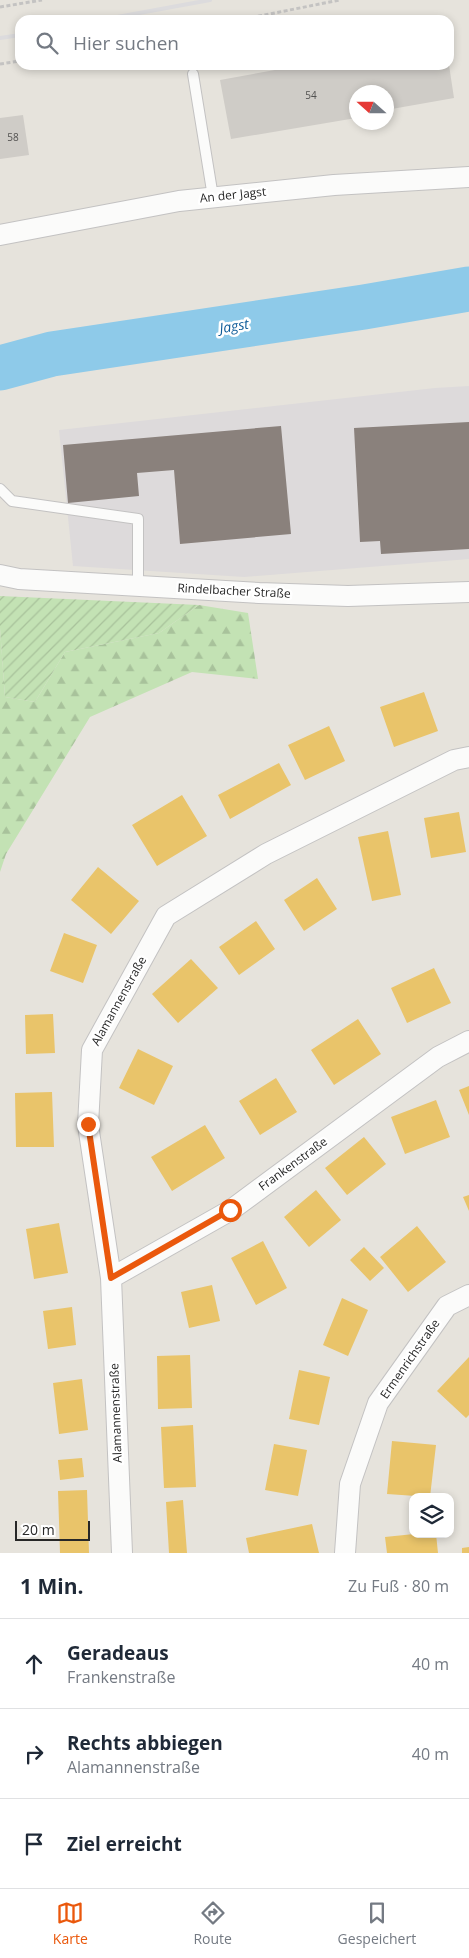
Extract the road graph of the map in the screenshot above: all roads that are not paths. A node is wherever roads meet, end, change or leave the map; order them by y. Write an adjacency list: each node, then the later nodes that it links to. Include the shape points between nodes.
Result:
1 (193, 74): 3 (lane)
2 (469, 177): 3 (street, An der Jagst, via 334,185)
3 (213, 197): 4 (street, An der Jagst)
4 (0, 235)
5 (0, 489): 7 (lane, via 12,501 138,518)
6 (0, 575): 7 (street, Rindelbacher Straße)
7 (138, 586): 8 (street, Rindelbacher Straße, via 348,596)
8 (469, 592)
9 (469, 757): 11 (street, Alamannenstraße, via 454,760 266,854 166,916 92,1050 88,1124)
10 (469, 1041): 11 (street, Frankenstraße, via 438,1057 230,1210)
11 (111, 1278): 13 (street, Alamannenstraße)
12 (469, 1295): 14 (street, Ermenrichstraße, via 447,1306 378,1403 350,1484)
13 (122, 1553)
14 (345, 1553)

